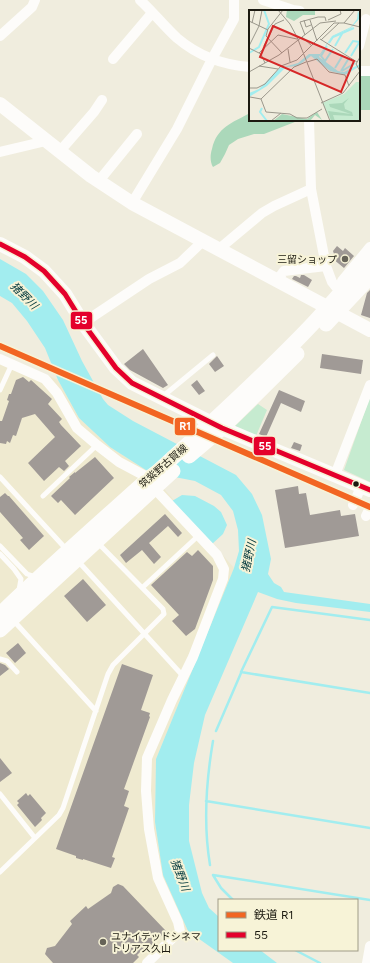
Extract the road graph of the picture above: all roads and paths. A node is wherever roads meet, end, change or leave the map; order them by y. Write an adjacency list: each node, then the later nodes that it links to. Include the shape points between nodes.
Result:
1 (36, 0): 8 (street, via 32,7)
2 (140, 0): 6 (street)
3 (234, 0): 11 (street, via 234,19)
4 (263, 0): 5 (street)
5 (292, 10)
6 (152, 12): 10 (street); 11 (street, via 187,46)
7 (365, 18): 9 (street)
8 (0, 36)
9 (360, 41)
10 (114, 59)
11 (212, 59): 12 (street, via 234,66); 24 (street, via 177,129)
12 (249, 67)
13 (360, 70): 14 (street)
14 (370, 71)
15 (102, 100): 20 (street)
16 (0, 104): 19 (main road)
17 (309, 121): 23 (street)
18 (137, 134): 22 (street)
19 (46, 141): 20 (main road); 21 (street)
20 (60, 151): 22 (main road)
21 (0, 152)
22 (98, 182): 24 (main road)
23 (311, 189): 28 (street, via 262,213); 30 (street)
24 (132, 202): 25 (main road)
25 (203, 241): 28 (main road); 35 (street, via 180,263 149,279)
26 (0, 244): 35 (main road, via 44,271 65,294)
27 (370, 246): 33 (street)
28 (219, 249): 32 (main road)
29 (370, 259): 33 (main road, 筑紫野古賀線)
30 (326, 266): 32 (street, via 284,271); 33 (street, via 332,282)
31 (370, 277): 34 (main road, 筑紫野古賀線)
32 (277, 280): 34 (main road)
33 (340, 288): 34 (main road, 筑紫野古賀線)
34 (333, 310): 36 (main road); 43 (main road, 筑紫野古賀線, via 301,337)
35 (83, 323): 42 (main road, via 116,368 132,383)
36 (370, 330)
37 (213, 355): 42 (lane)
38 (0, 359): 39 (street)
39 (12, 364): 41 (lane); 44 (street, via 45,380 57,393 77,428)
40 (370, 385): 45 (street)
41 (0, 390)
42 (162, 398): 43 (main road)
43 (217, 425): 45 (main road); 47 (main road, 筑紫野古賀線)
44 (97, 445): 47 (street, via 119,462); 49 (lane)
45 (335, 475): 48 (main road)
46 (0, 477): 60 (lane)
47 (156, 479): 51 (street); 52 (main road, 筑紫野古賀線); 55 (main road, 筑紫野古賀線)
48 (365, 488): 50 (street)
49 (43, 496)
50 (353, 505)
51 (198, 536): 56 (lane); 63 (street, via 217,555 224,569 223,579)
52 (96, 540): 56 (lane); 58 (main road, 筑紫野古賀線)
53 (0, 546): 55 (lane, via 26,574)
54 (0, 554): 57 (lane, via 21,579 20,588)
55 (38, 578): 57 (main road, 筑紫野古賀線)
56 (143, 587): 60 (lane, via 163,609 164,614)
57 (13, 602): 58 (main road, 筑紫野古賀線)
58 (6, 616): 59 (main road, 筑紫野古賀線); 64 (lane)
59 (0, 630)
60 (144, 634): 63 (lane); 64 (lane, via 113,664)
61 (0, 659): 62 (lane, via 7,661)
62 (17, 672)
63 (183, 676): 69 (street, via 147,758 146,791 149,829 158,878 180,931)
64 (96, 711): 66 (lane, via 63,808 55,820)
65 (0, 794): 66 (lane)
66 (35, 838): 67 (lane)
67 (0, 872)
68 (370, 946): 70 (street)
69 (147, 963)
70 (368, 963)

